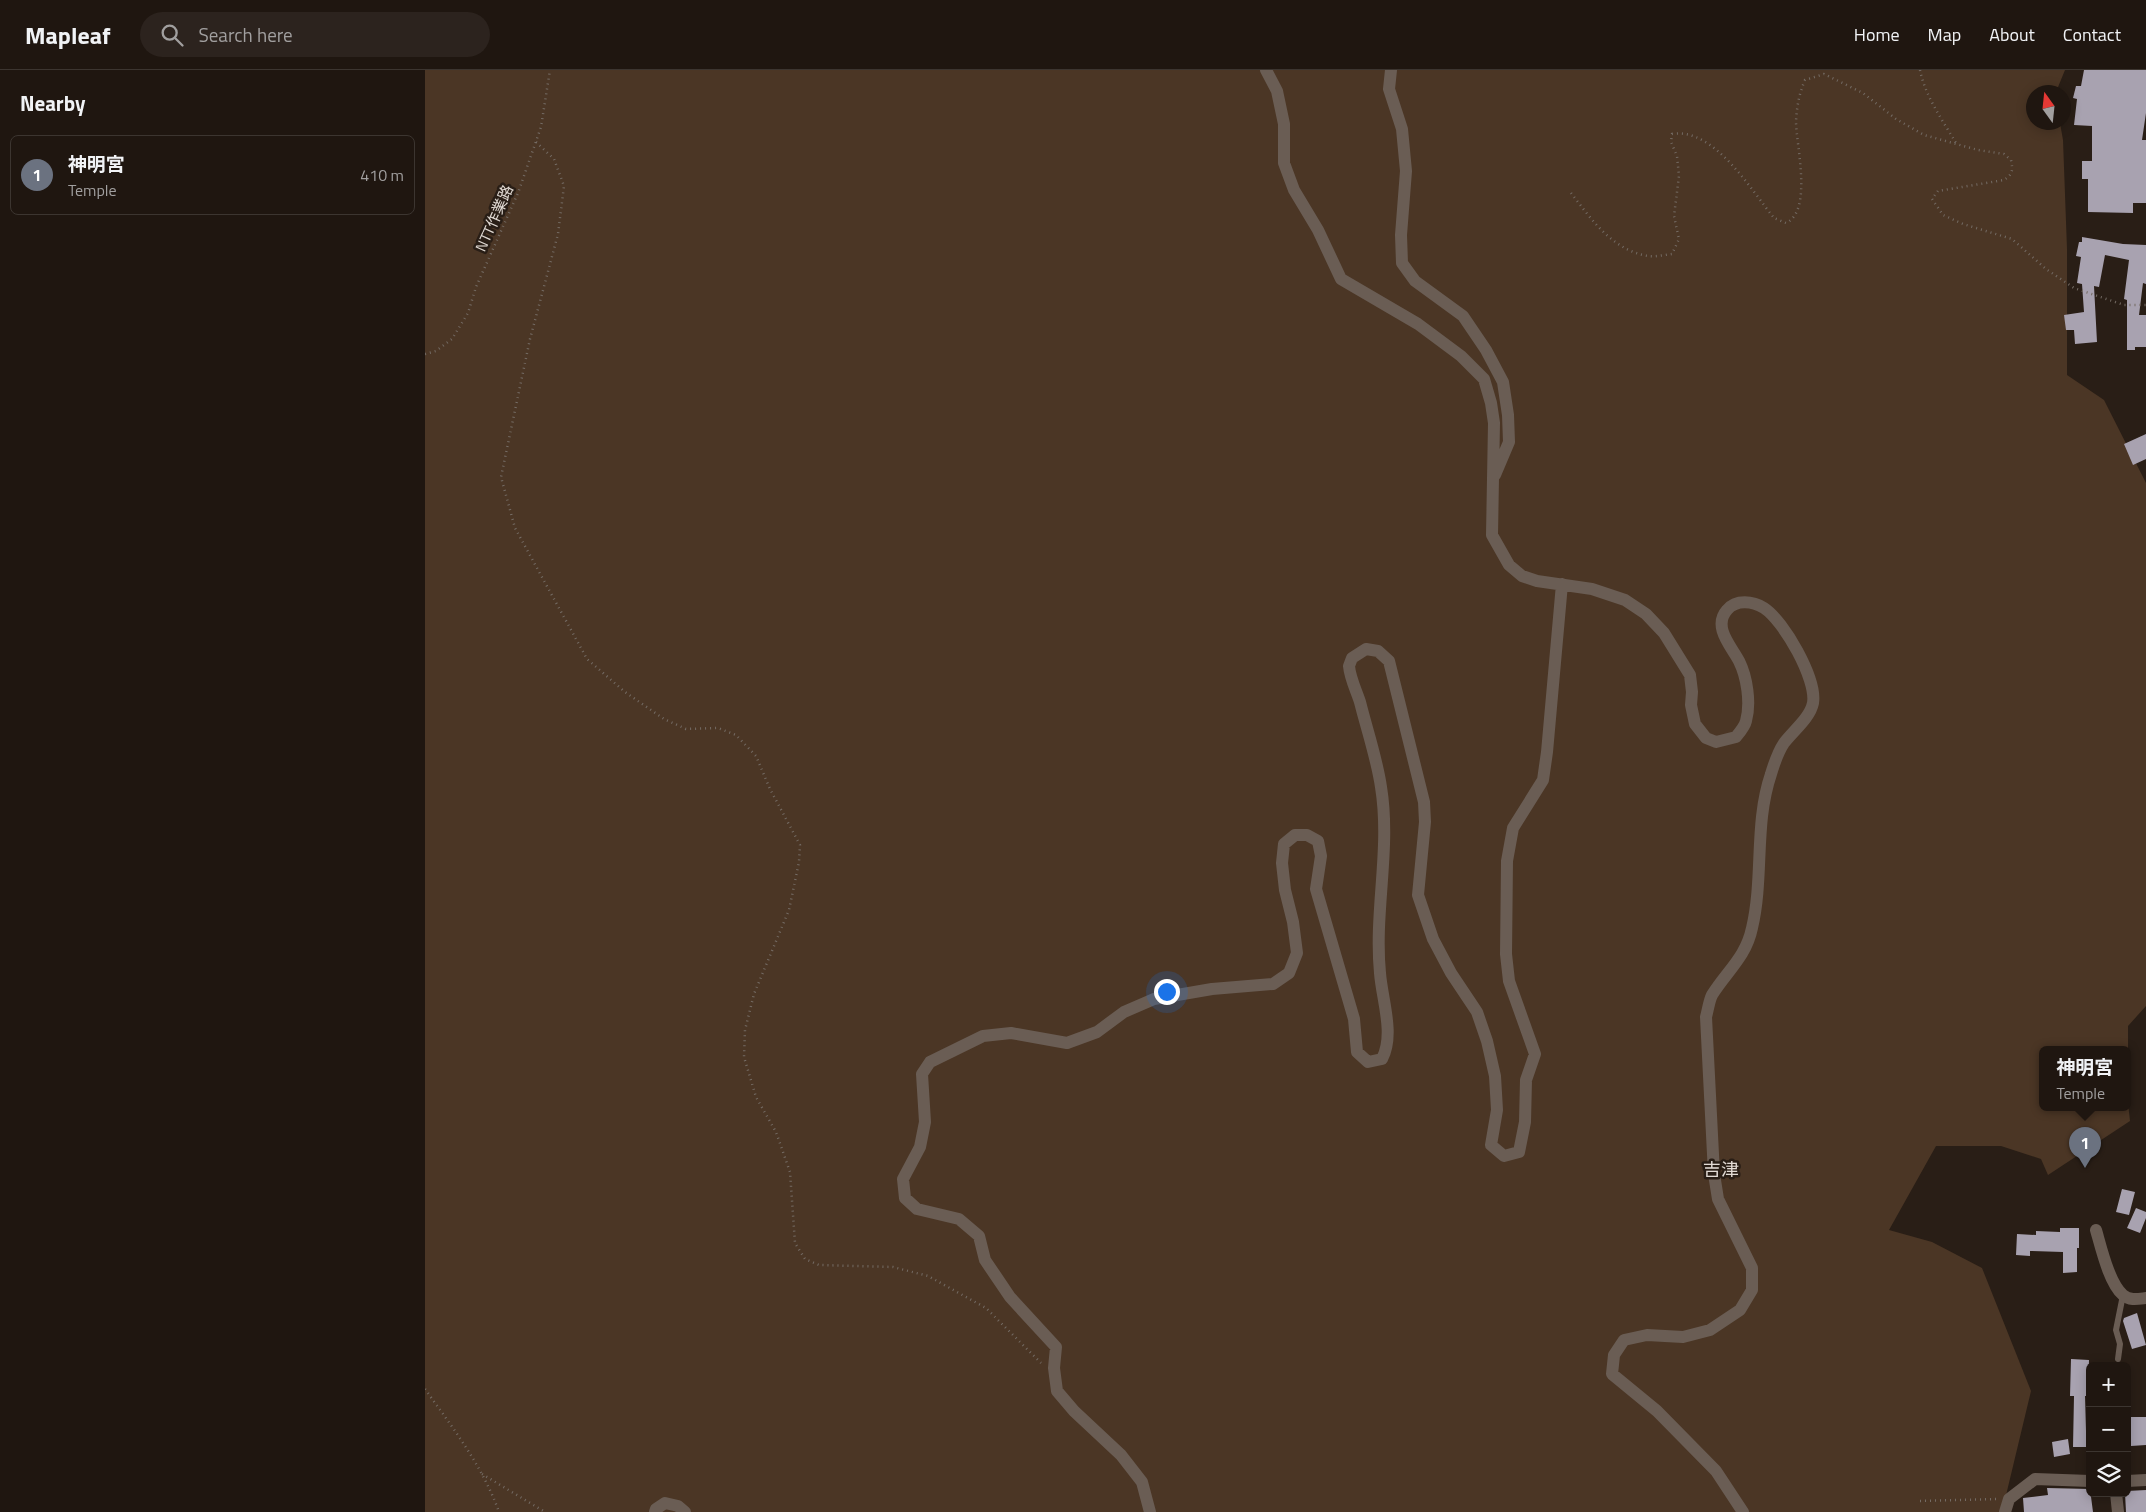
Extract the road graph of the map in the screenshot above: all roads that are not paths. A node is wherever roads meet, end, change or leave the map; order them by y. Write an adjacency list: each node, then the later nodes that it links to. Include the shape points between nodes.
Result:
1 (1266, 70): 3 (street, via 1277,91 1284,124 1284,163 1294,190 1318,230 1341,280 1418,324 1461,356 1483,379 1494,423)
2 (1391, 70): 3 (street, via 1389,89 1402,129 1406,171 1402,262 1415,281 1463,316 1503,382 1509,442)
3 (1493, 482): 4 (street, via 1493,535 1509,565 1522,576)
4 (1562, 584): 15 (street, via 1543,780 1513,828 1507,861 1509,980 1535,1054 1526,1080 1525,1122 1519,1152 1504,1156 1491,1145 1497,1110 1495,1076 1487,1041 1477,1012 1433,939 1418,895 1424,802 1389,661 1378,651 1366,650 1352,658 1349,666 1381,785 1384,810 1378,935 1387,1024 1386,1052 1382,1060 1368,1062 1357,1052 1354,1019 1316,889 1321,856 1318,841 1307,835 1295,835 1284,844 1282,863 1297,953 1289,973 1273,984 1212,989 1153,999 1124,1012 1097,1032 1067,1043 1011,1033 983,1036 930,1062 922,1074 925,1122 920,1148 903,1178 905,1198 917,1209 959,1219 979,1236 985,1260 1010,1297 1056,1347 1057,1391 1121,1455 1142,1482); 16 (street, via 1592,589 1625,600 1646,614 1664,633 1690,675 1695,724 1706,738 1716,742 1737,737 1746,721 1748,696 1743,675 1739,661 1724,636 1722,624 1725,612 1732,605 1757,603 1769,611 1798,654 1811,682 1813,704 1783,745 1762,805 1757,902 1752,929 1744,953 1711,997 1706,1017 1718,1199 1752,1268 1752,1290 1740,1310 1711,1330 1683,1337 1647,1335 1624,1340 1614,1355 1612,1374 1657,1411 1715,1471)
5 (2096, 1230): 6 (street, via 2108,1268)
6 (2123, 1295): 7 (street, via 2133,1300); 8 (lane, via 2116,1330 2120,1344)
7 (2146, 1298)
8 (2119, 1359)
9 (2146, 1480): 11 (street)
10 (2086, 1481): 17 (street, via 2035,1479 2009,1499)
11 (2131, 1481)
12 (2117, 1497): 18 (street)
13 (655, 1512): 14 (street, via 665,1503)
14 (685, 1512)
15 (1150, 1512)
16 (1743, 1512)
17 (2005, 1512)
18 (2119, 1512)

